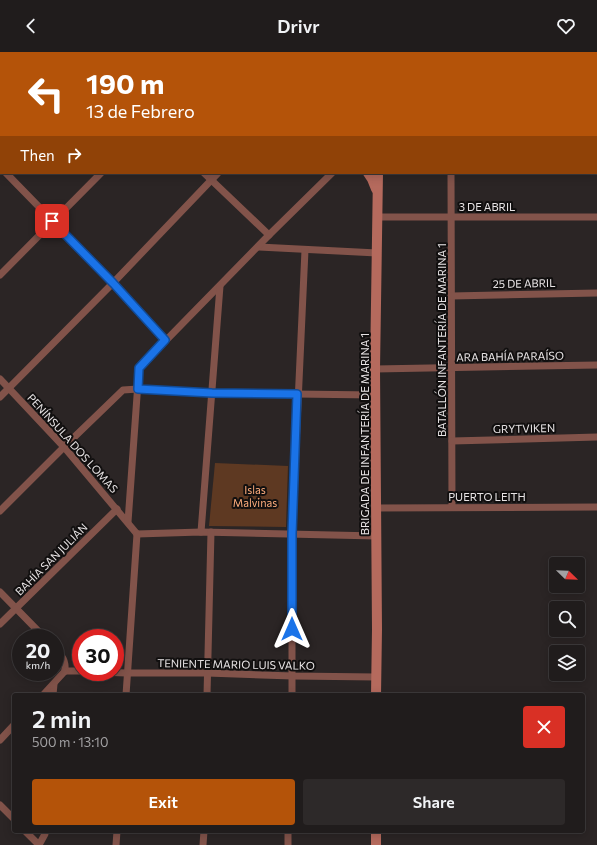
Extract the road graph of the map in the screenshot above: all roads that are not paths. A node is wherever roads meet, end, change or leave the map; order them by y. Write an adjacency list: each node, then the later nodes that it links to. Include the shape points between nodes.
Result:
1 (7, 174): 14 (street)
2 (100, 174): 14 (street)
3 (205, 174): 9 (street)
4 (217, 174): 9 (street)
5 (331, 174): 15 (street)
6 (369, 174): 10 (street)
7 (378, 174): 10 (street, BRIGADA DE INFANTERÍA DE MARINA 1)
8 (451, 174): 13 (street, BATALLÓN INFANTERÍA DE MARINA 1)
9 (211, 180): 15 (street); 20 (street)
10 (378, 197): 12 (street, BRIGADA DE INFANTERÍA DE MARINA 1)
11 (597, 216): 13 (street, 3 DE ABRIL)
12 (377, 217): 13 (street, 3 DE ABRIL); 18 (street, BRIGADA DE INFANTERÍA DE MARINA 1)
13 (451, 217): 23 (street, BATALLÓN INFANTERÍA DE MARINA 1)
14 (52, 221): 19 (street); 20 (street)
15 (269, 235): 16 (street)
16 (259, 247): 17 (street); 21 (street)
17 (305, 250): 18 (street); 32 (street)
18 (378, 253): 27 (street, BRIGADA DE INFANTERÍA DE MARINA 1)
19 (0, 275)
20 (113, 283): 24 (street); 29 (street)
21 (220, 286): 24 (street); 31 (street)
22 (597, 293): 23 (street, 25 DE ABRIL)
23 (451, 296): 26 (street, BATALLÓN INFANTERÍA DE MARINA 1)
24 (165, 340): 30 (street, via 139,368)
25 (597, 365): 26 (street, ARA BAHÍA PARAÍSO)
26 (451, 368): 27 (street, ARA BAHÍA PARAÍSO); 36 (street, BATALLÓN INFANTERÍA DE MARINA 1)
27 (375, 369): 33 (street, BRIGADA DE INFANTERÍA DE MARINA 1)
28 (0, 378): 29 (street, PENÍNSULA DOS LOMAS)
29 (9, 388): 34 (street); 37 (street, PENÍNSULA DOS LOMAS)
30 (138, 389): 31 (street); 37 (street, via 119,392); 43 (street)
31 (212, 393): 32 (street); 44 (street)
32 (297, 394): 33 (street); 47 (street)
33 (376, 395): 40 (street, BRIGADA DE INFANTERÍA DE MARINA 1)
34 (0, 397)
35 (597, 437): 36 (street, GRYTVIKEN)
36 (452, 441): 39 (street, BATALLÓN INFANTERÍA DE MARINA 1)
37 (64, 447): 41 (street, PENÍNSULA DOS LOMAS); 42 (street)
38 (597, 506): 39 (street, PUERTO LEITH)
39 (452, 507): 40 (street, PUERTO LEITH)
40 (377, 508): 48 (street, BRIGADA DE INFANTERÍA DE MARINA 1)
41 (117, 509): 43 (street, PENÍNSULA DOS LOMAS); 50 (street, BAHÍA SAN JULIÁN)
42 (0, 511)
43 (128, 522): 46 (street, PENÍNSULA DOS LOMAS)
44 (201, 532): 45 (street); 46 (street)
45 (211, 532): 47 (street); 58 (street)
46 (138, 534): 57 (street)
47 (292, 534): 48 (street); 59 (street)
48 (377, 536): 60 (street, BRIGADA DE INFANTERÍA DE MARINA 1)
49 (0, 592): 50 (street)
50 (17, 609): 51 (street, BAHÍA SAN JULIÁN); 52 (street)
51 (0, 624)
52 (36, 629)
53 (64, 659): 54 (street)
54 (65, 671): 55 (street); 61 (street)
55 (72, 671)
56 (124, 673): 57 (street, TENIENTE MARIO LUIS VALKO)
57 (127, 673): 58 (street, TENIENTE MARIO LUIS VALKO); 64 (street)
58 (207, 673): 59 (street, TENIENTE MARIO LUIS VALKO); 65 (street)
59 (293, 676): 60 (street, TENIENTE MARIO LUIS VALKO); 66 (street)
60 (376, 676): 67 (street, BRIGADA DE INFANTERÍA DE MARINA 1)
61 (54, 684): 62 (street); 63 (street)
62 (45, 693)
63 (53, 693)
64 (126, 693)
65 (207, 693)
66 (292, 693)
67 (376, 693)
68 (12, 727): 69 (street)
69 (0, 740)
70 (0, 805): 71 (street)
71 (12, 818)
72 (27, 833): 78 (street)
73 (44, 833): 78 (street)
74 (117, 833): 79 (street)
75 (204, 833): 80 (street)
76 (288, 833): 81 (street)
77 (376, 833): 82 (street)
78 (39, 845)
79 (116, 845)
80 (202, 845)
81 (288, 845)
82 (376, 845)

